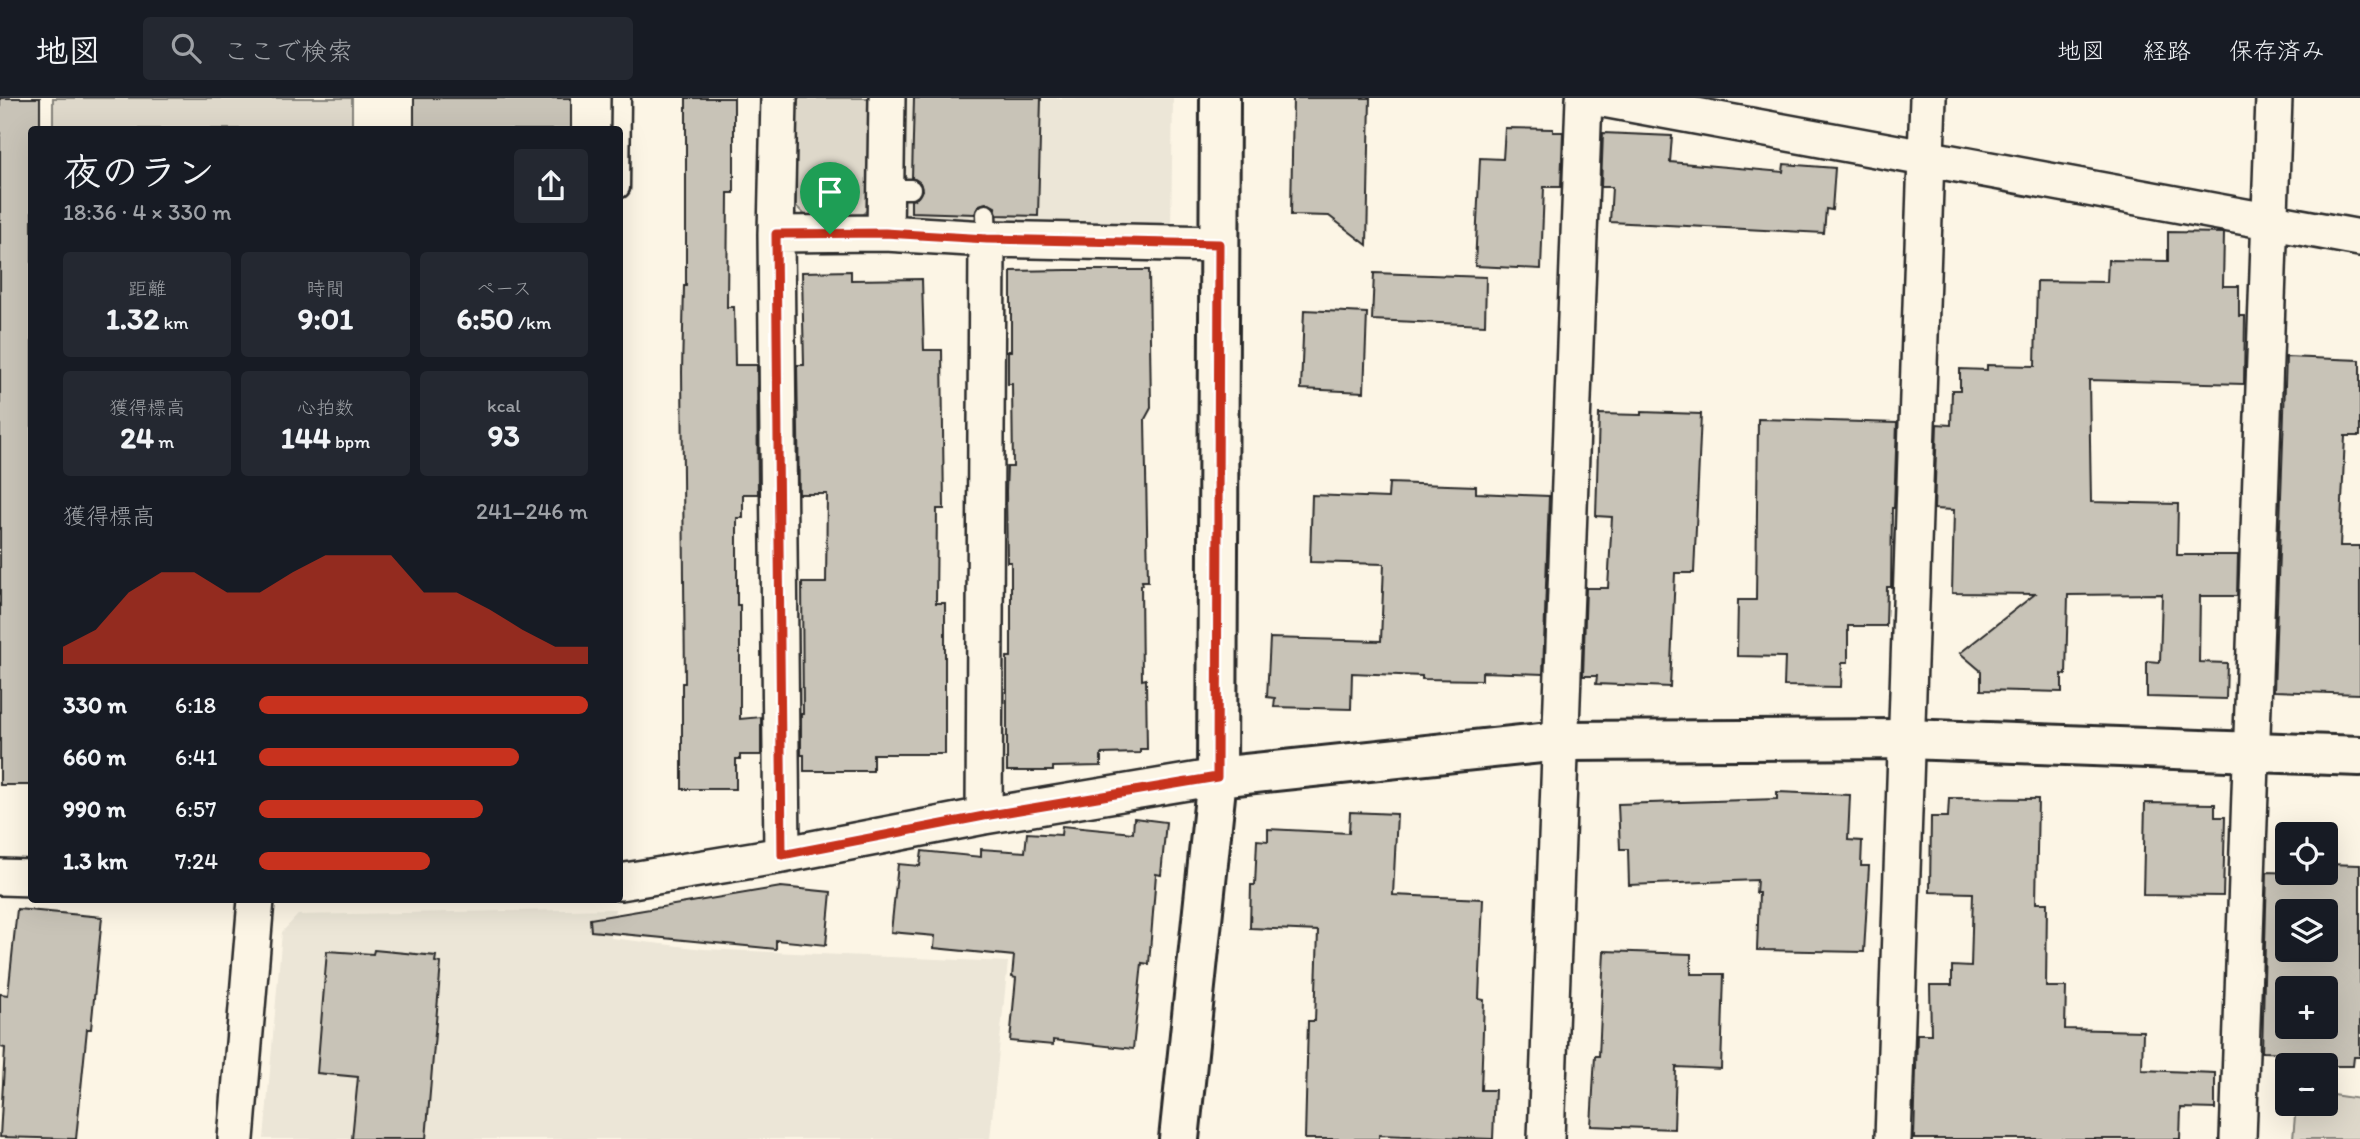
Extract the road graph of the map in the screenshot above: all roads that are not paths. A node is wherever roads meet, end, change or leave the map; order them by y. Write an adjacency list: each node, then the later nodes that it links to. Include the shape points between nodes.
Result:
1 (621, 98): 9 (lane)
2 (779, 98): 14 (street)
3 (887, 98): 13 (street, via 898,189)
4 (1220, 98): 16 (street)
5 (1584, 98): 18 (street)
6 (1598, 98): 10 (street)
7 (1928, 98): 10 (street)
8 (2274, 98): 11 (street)
9 (621, 126)
10 (1926, 157): 11 (street); 17 (street)
11 (2270, 220): 15 (street); 19 (street)
12 (987, 227): 13 (street); 16 (street); 22 (street)
13 (885, 233): 14 (street)
14 (776, 234): 23 (street)
15 (2360, 238)
16 (1219, 244): 21 (street)
17 (1907, 739): 18 (street); 19 (street); 31 (street)
18 (1560, 741): 21 (street); 30 (street)
19 (2251, 752): 20 (street); 32 (street)
20 (2360, 756)
21 (1217, 777): 22 (street); 29 (street)
22 (984, 816): 23 (street)
23 (782, 855): 26 (street)
24 (0, 877): 25 (street)
25 (28, 878)
26 (623, 882)
27 (256, 903): 28 (street)
28 (236, 1139)
29 (1178, 1139)
30 (1546, 1139)
31 (1893, 1139)
32 (2238, 1139)

